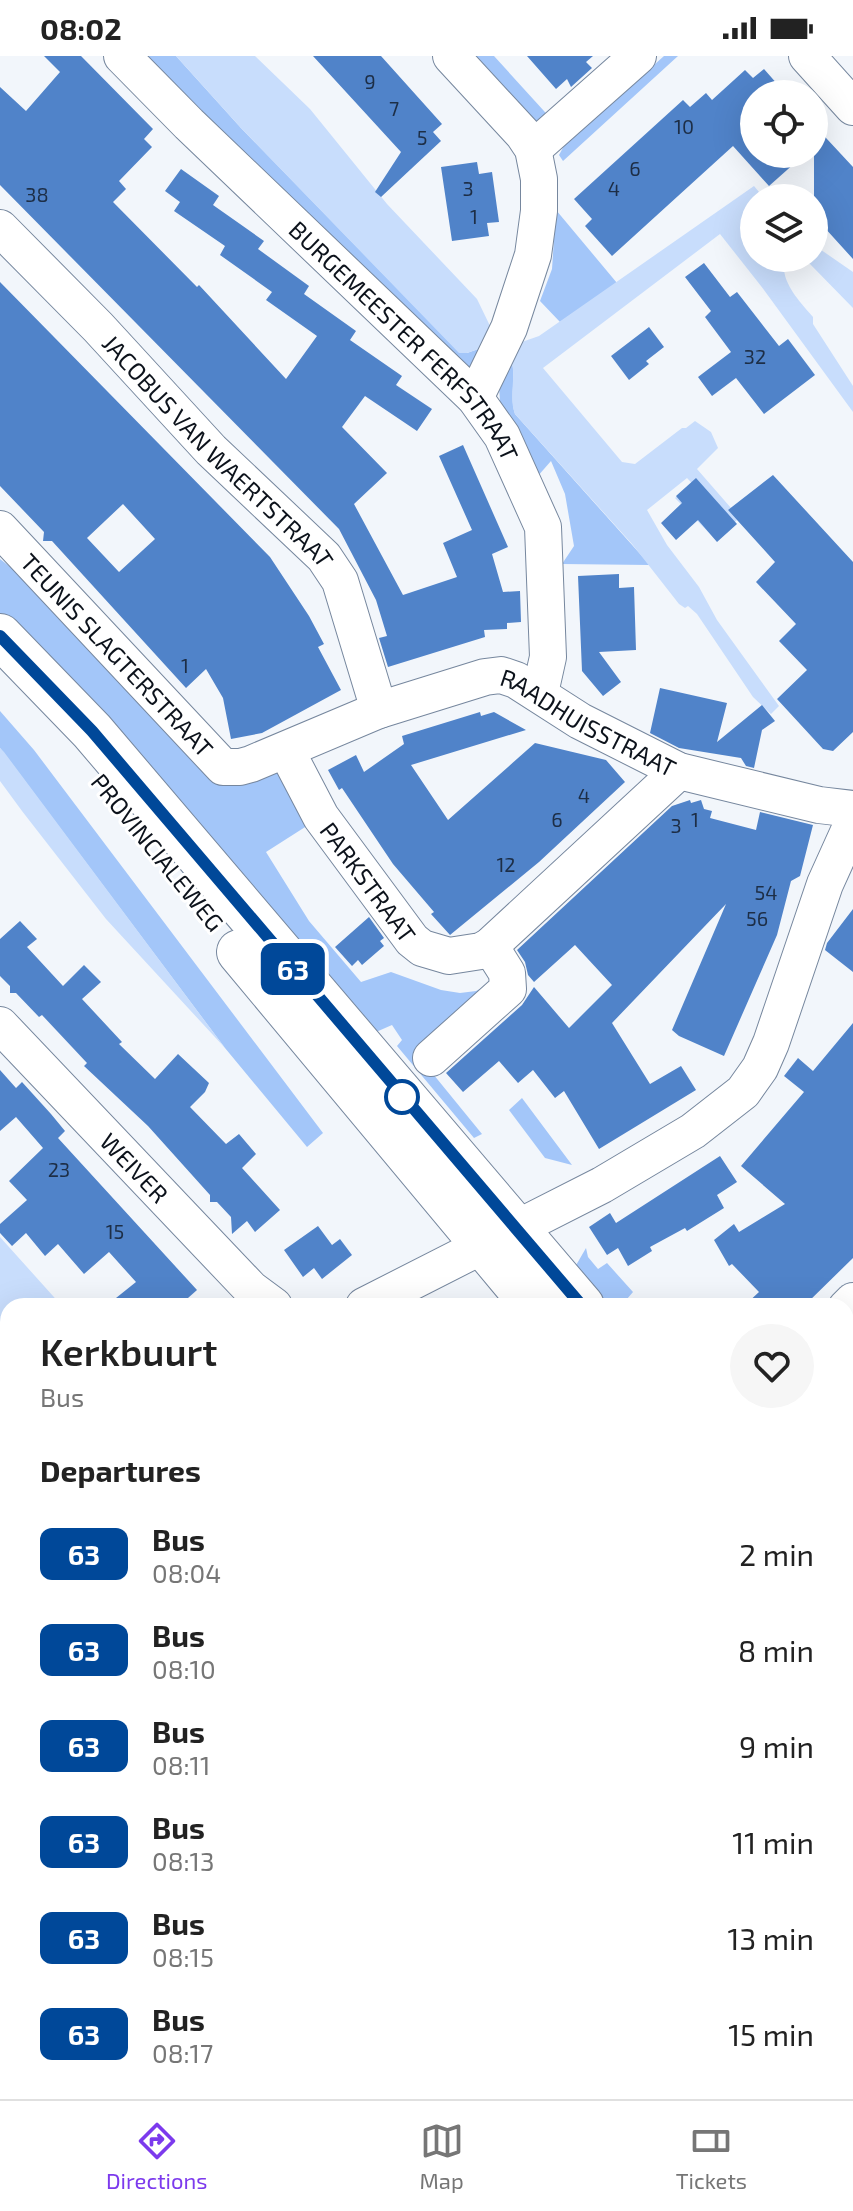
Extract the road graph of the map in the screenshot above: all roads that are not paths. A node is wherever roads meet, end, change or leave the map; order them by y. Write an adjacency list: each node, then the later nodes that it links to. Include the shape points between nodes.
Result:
1 (122, 56): 8 (street, BURGEMEESTER FERFSTRAAT)
2 (451, 56): 6 (street)
3 (638, 56): 6 (street)
4 (807, 56): 5 (street)
5 (853, 107)
6 (533, 149): 8 (street, via 539,179 533,255 509,328)
7 (0, 228): 13 (street, JACOBUS VAN WAERTSTRAAT, via 211,450 324,557 340,581)
8 (475, 398): 12 (street, BURGEMEESTER FERFSTRAAT, via 502,436 543,527 548,657)
9 (0, 529): 14 (street, TEUNIS SLAGTERSTRAAT, via 216,762 240,767)
10 (0, 636): 21 (main road, PROVINCIALEWEG, via 92,731)
11 (0, 654): 21 (main road, PROVINCIALEWEG, via 220,929)
12 (540, 693): 13 (street, RAADHUISSTRAAT, via 501,675); 15 (street, RAADHUISSTRAAT, via 580,721)
13 (379, 710): 14 (street, RAADHUISSTRAAT)
14 (286, 750): 18 (street, PARKSTRAAT, via 321,817 412,940 449,956)
15 (679, 771): 16 (street, RAADHUISSTRAAT); 18 (street, PARKSTRAAT)
16 (853, 809)
17 (853, 822): 21 (street, via 825,884 771,1043 743,1092 680,1139)
18 (490, 946): 20 (street, via 507,973 508,989)
19 (0, 1025): 22 (street, WEIVER)
20 (431, 1058)
21 (499, 1237): 23 (street); 24 (main road, PROVINCIALEWEG); 25 (main road, PROVINCIALEWEG)
22 (263, 1298)
23 (380, 1298)
24 (530, 1298)
25 (572, 1298)

